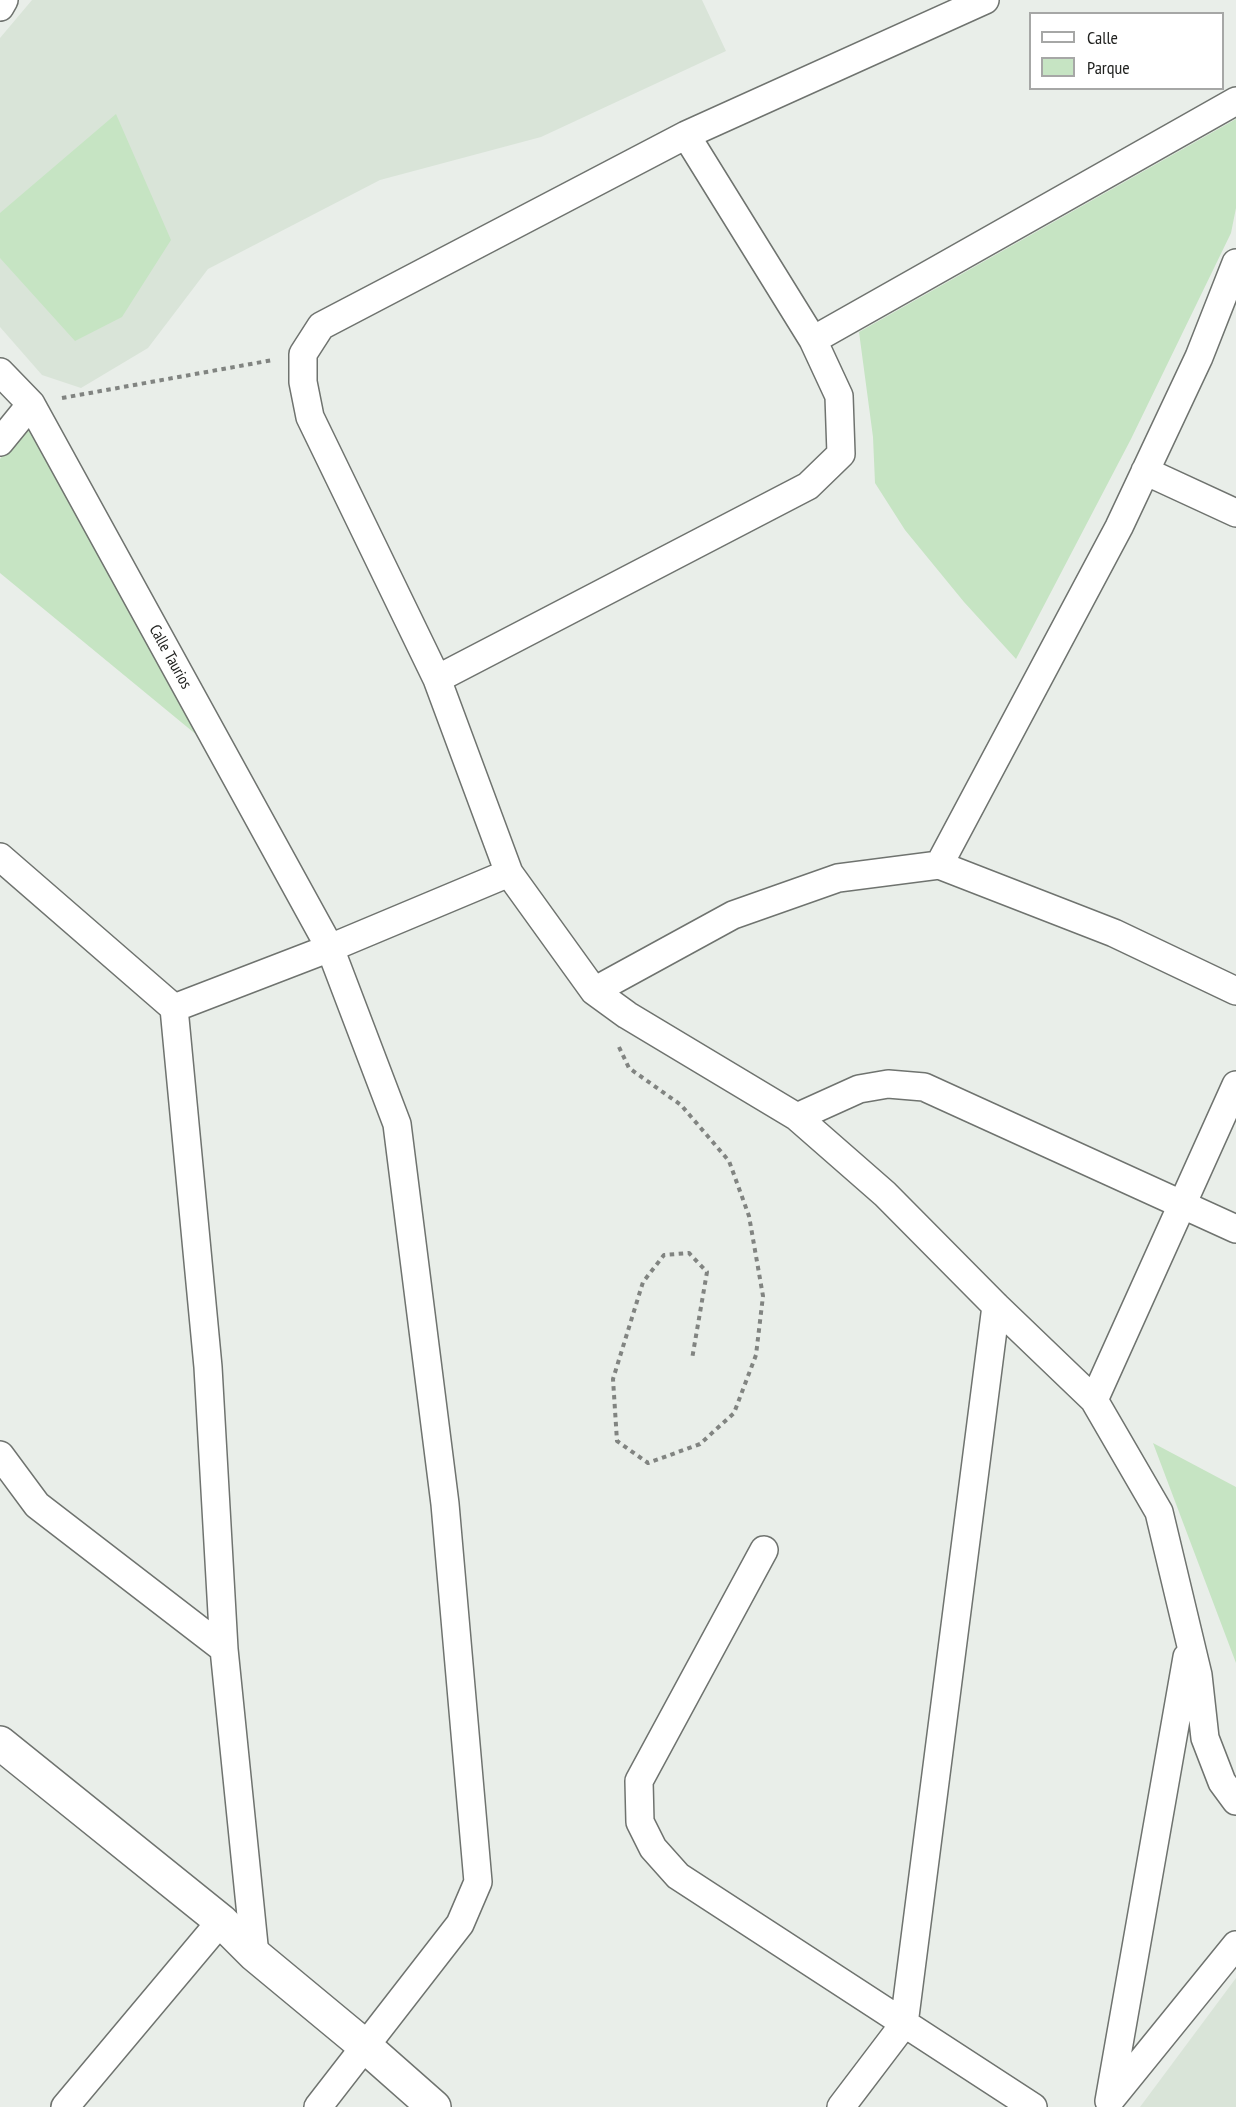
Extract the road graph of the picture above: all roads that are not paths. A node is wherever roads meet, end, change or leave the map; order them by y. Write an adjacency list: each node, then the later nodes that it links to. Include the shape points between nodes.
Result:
1 (4, 0): 3 (street)
2 (985, 0): 5 (street)
3 (0, 7)
4 (1236, 101): 7 (street)
5 (686, 135): 7 (street); 13 (street, via 321,326 303,354 309,417)
6 (1236, 263): 11 (street, via 1199,357)
7 (813, 340): 13 (street, via 838,396 841,454 808,486)
8 (0, 372): 9 (street, Calle Taurios)
9 (32, 404): 10 (street); 17 (street, Calle Taurios)
10 (0, 442)
11 (1145, 471): 12 (street); 15 (street)
12 (1236, 513)
13 (437, 679): 16 (street)
14 (0, 857): 20 (street)
15 (939, 865): 18 (street, via 838,878 733,915); 19 (street, via 1114,933)
16 (509, 873): 17 (street); 18 (street)
17 (330, 948): 20 (street); 37 (street, Calle Taurios, via 397,1124 445,1503 478,1882 460,1924)
18 (594, 991): 22 (street)
19 (1236, 991)
20 (174, 1008): 30 (street, via 208,1367)
21 (1236, 1085): 23 (street)
22 (797, 1118): 23 (street, via 859,1089 888,1084 924,1087); 25 (street, via 885,1194)
23 (1182, 1205): 24 (street); 26 (street)
24 (1236, 1229)
25 (996, 1306): 26 (street); 36 (street)
26 (1094, 1400): 29 (street, via 1159,1512)
27 (0, 1455): 30 (street, via 37,1506)
28 (764, 1550): 36 (street, via 639,1781 640,1822 653,1848 678,1876)
29 (1190, 1641): 32 (street, via 1205,1738 1222,1782); 38 (street)
30 (224, 1648): 35 (street)
31 (0, 1743): 33 (street)
32 (1236, 1801)
33 (222, 1921): 35 (street); 39 (street)
34 (1236, 1945): 38 (street)
35 (255, 1955): 37 (street)
36 (904, 2024): 42 (street); 43 (street)
37 (366, 2047): 40 (street, Calle Taurios); 41 (street)
38 (1107, 2104)
39 (65, 2107)
40 (318, 2107)
41 (434, 2107)
42 (841, 2107)
43 (1033, 2107)

